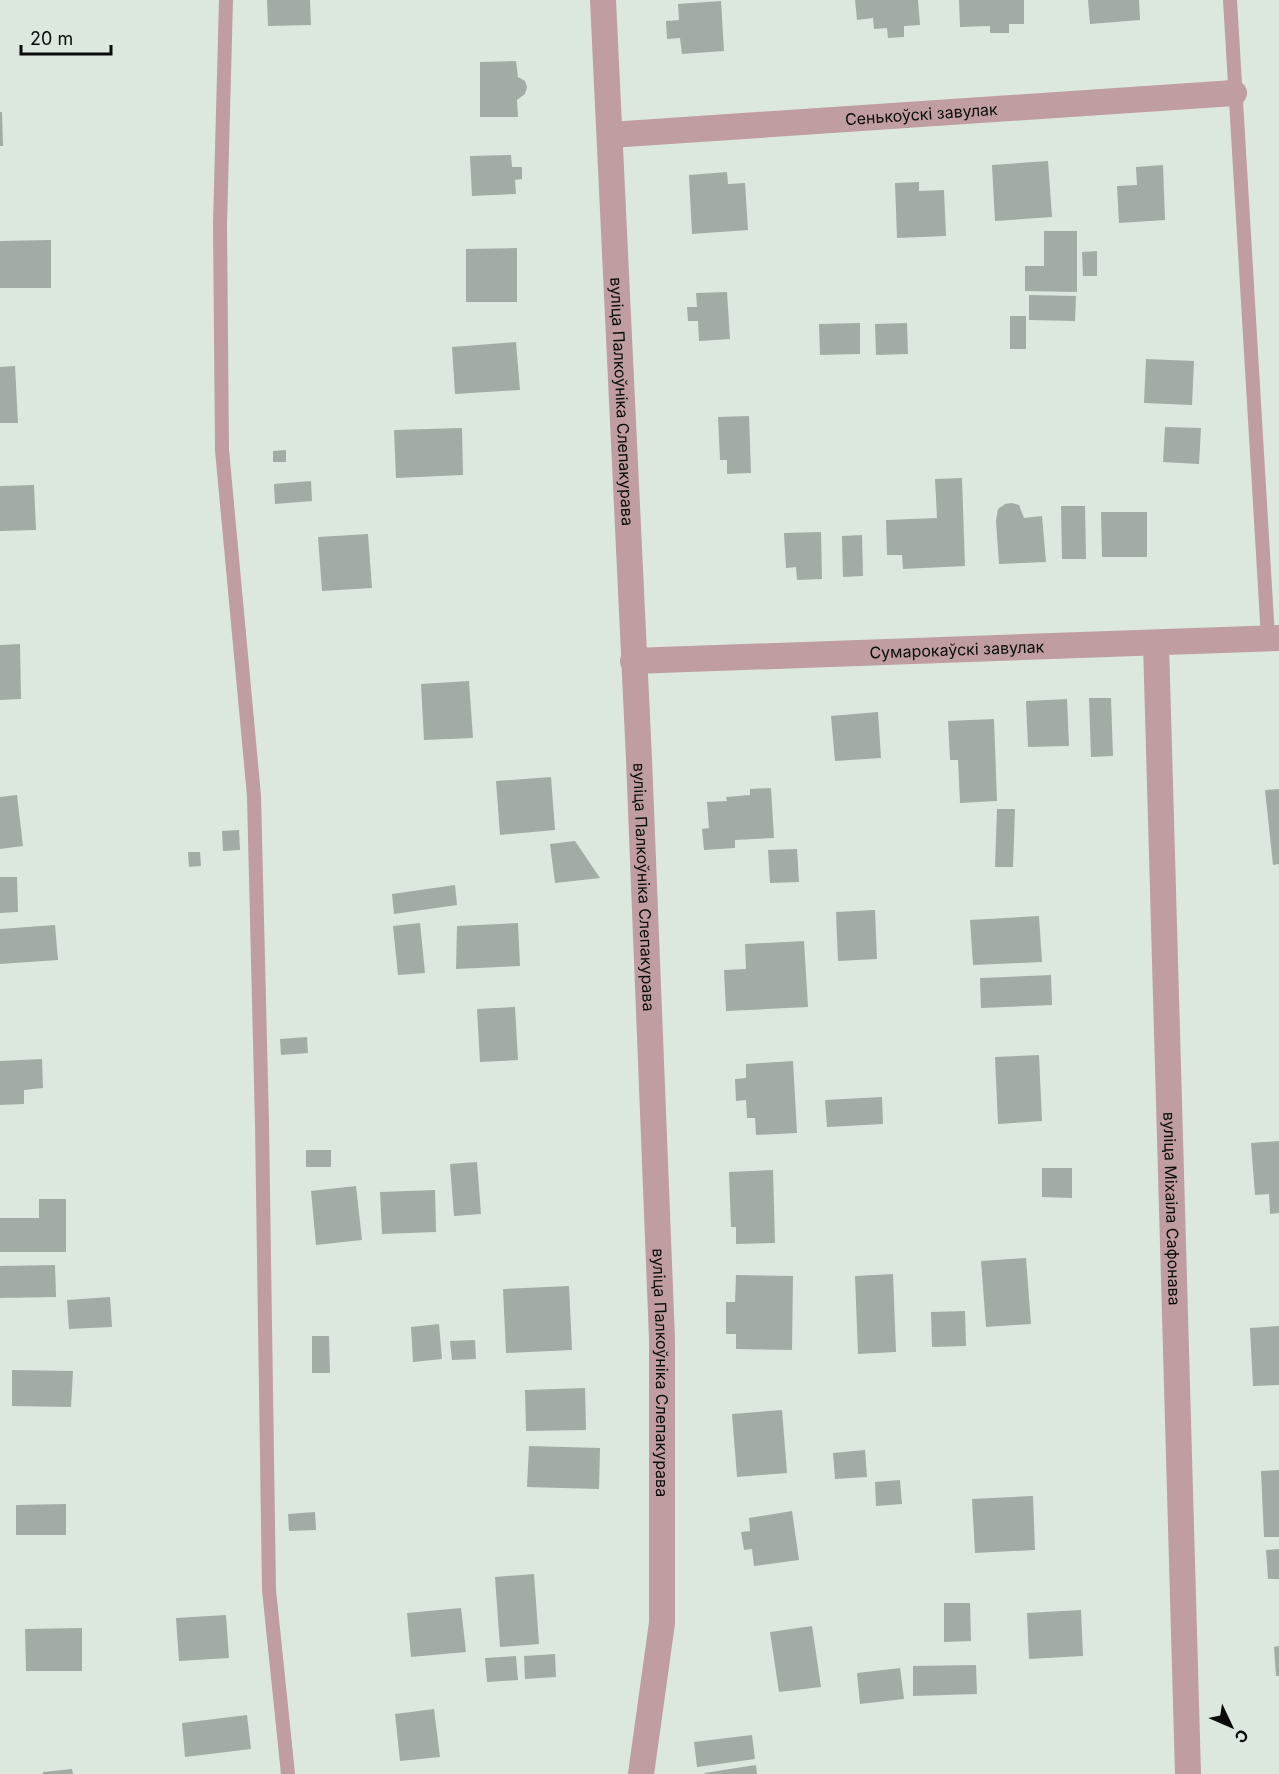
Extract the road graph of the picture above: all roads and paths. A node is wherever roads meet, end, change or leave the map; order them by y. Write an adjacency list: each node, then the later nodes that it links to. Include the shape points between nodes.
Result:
1 (226, 0): 9 (lane, via 220,224 222,450 254,796 269,1590)
2 (603, 0): 5 (street, вуліца Палкоўніка Слепакурава)
3 (1230, 0): 4 (lane)
4 (1234, 93): 5 (street, Сенькоўскі завулак); 6 (lane)
5 (610, 135): 8 (street, вуліца Палкоўніка Слепакурава)
6 (1274, 638): 7 (street, Сумарокаўскі завулак)
7 (1156, 643): 8 (street, Сумарокаўскі завулак); 11 (street, вуліца Міхаіла Сафонава)
8 (633, 661): 10 (street, вуліца Палкоўніка Слепакурава, via 662,1339 662,1623)
9 (288, 1774)
10 (642, 1774)
11 (1188, 1774)

